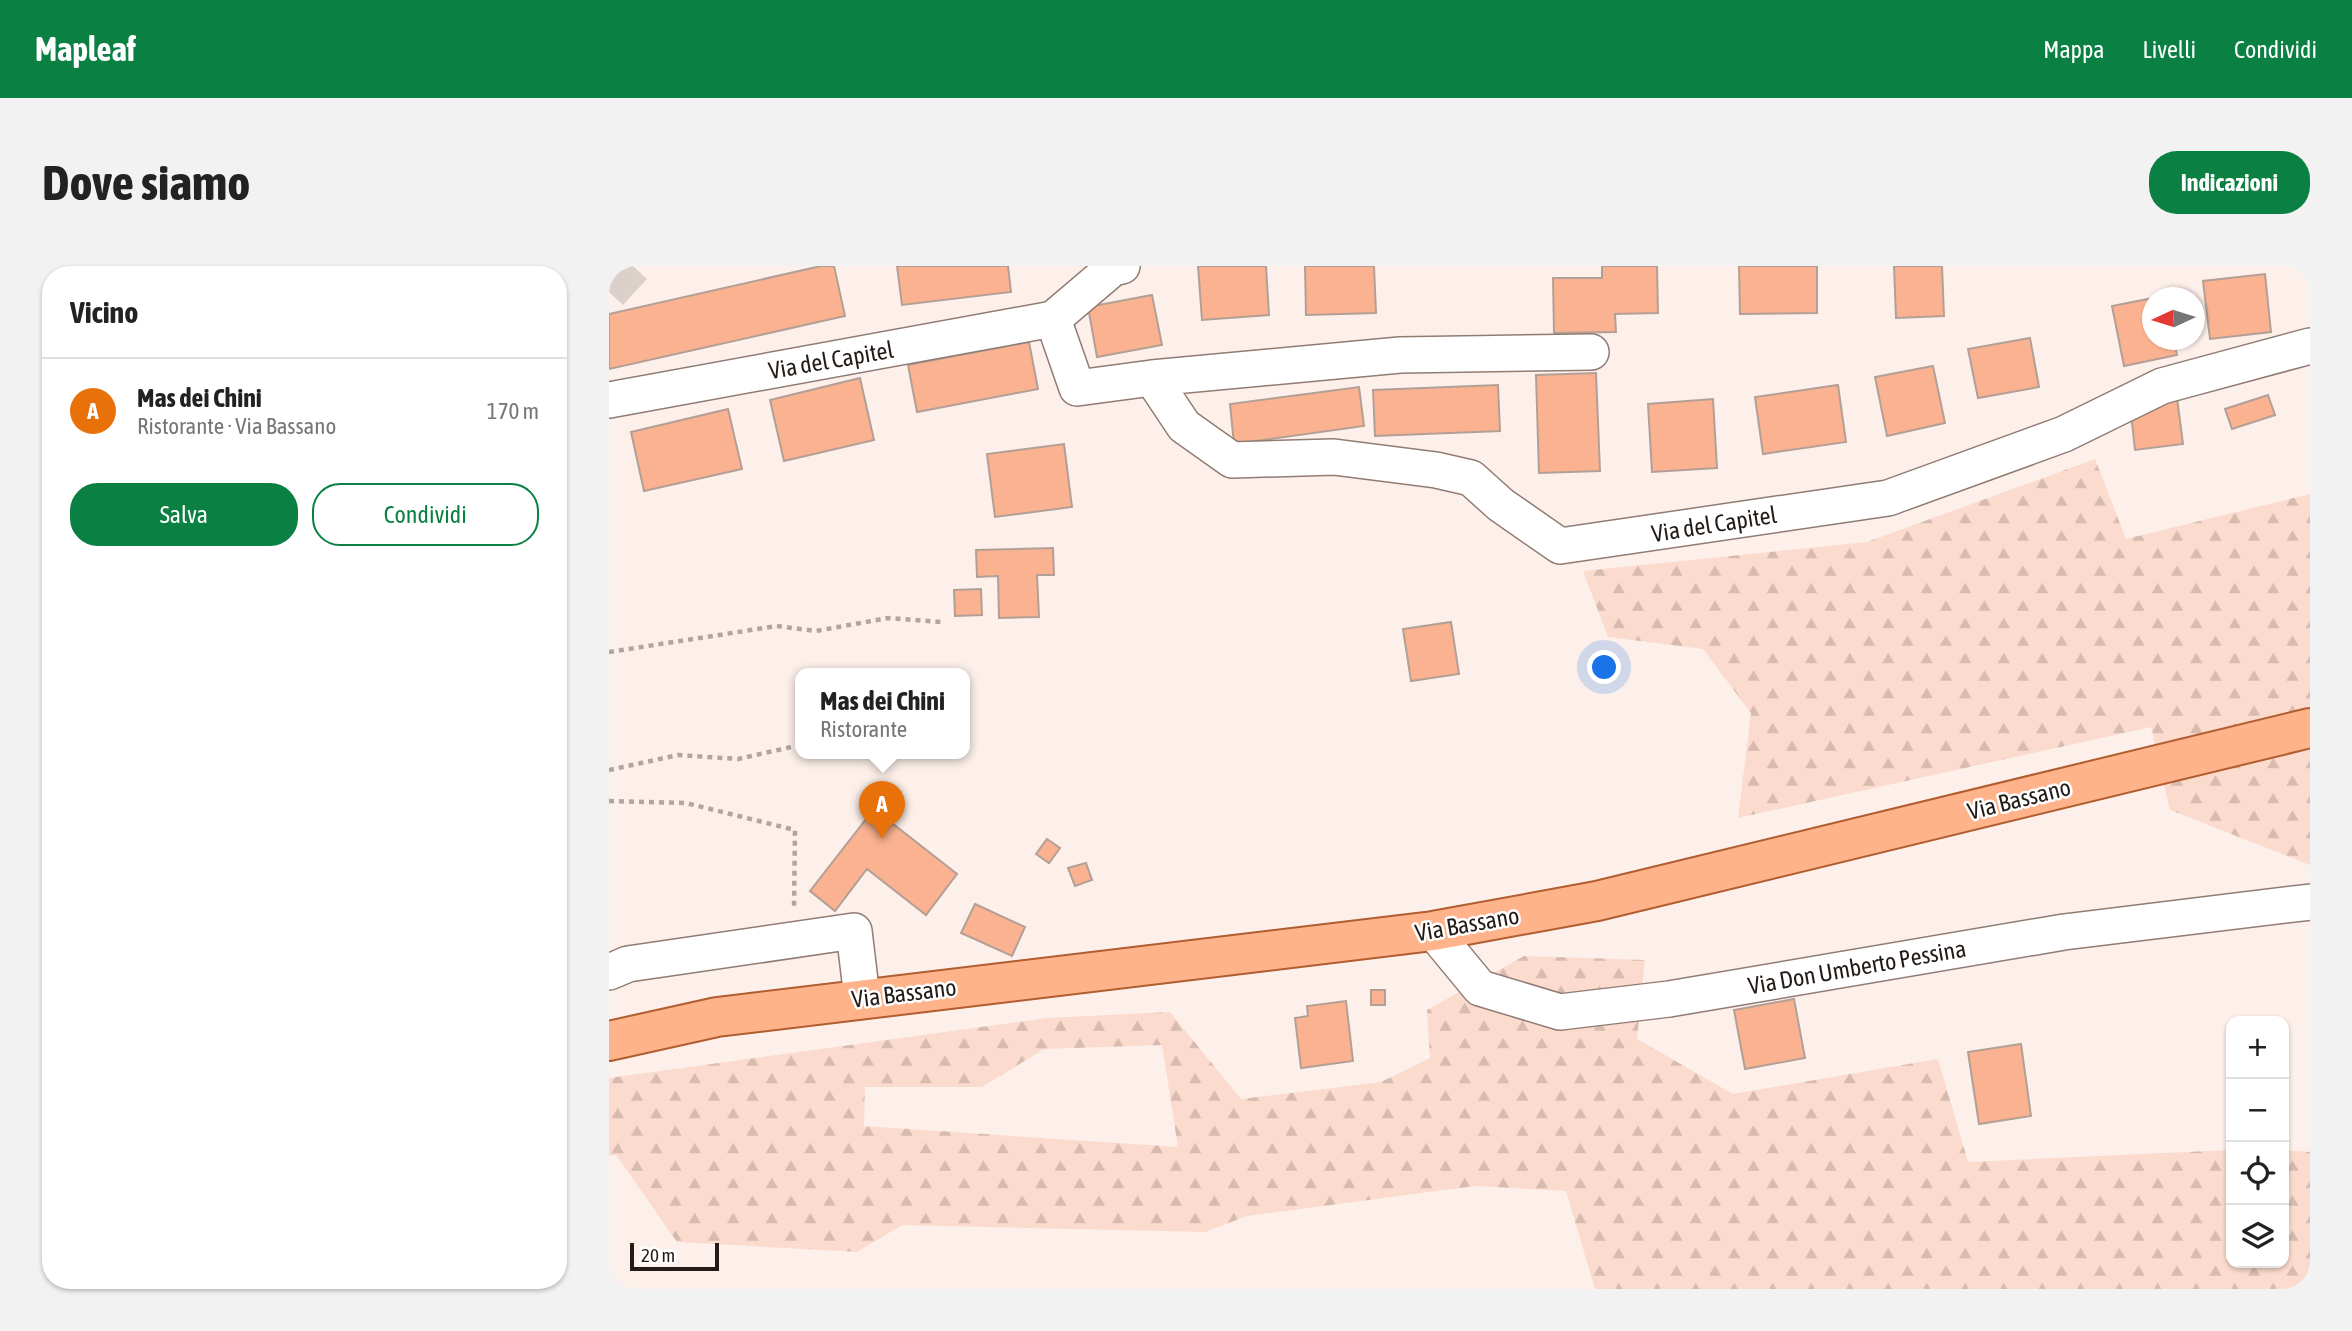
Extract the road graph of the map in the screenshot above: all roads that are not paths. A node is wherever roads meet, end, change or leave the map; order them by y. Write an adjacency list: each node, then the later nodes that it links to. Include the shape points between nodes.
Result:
1 (1122, 266): 2 (street, Via del Capitel)
2 (1053, 319): 5 (street, via 1077,388); 6 (street, Via del Capitel)
3 (2310, 346): 5 (street, Via del Capitel, via 2162,386 2064,434 1888,498 1560,546 1471,478 1334,457 1233,460 1184,426)
4 (1591, 352): 5 (street, via 1400,355)
5 (1152, 378)
6 (609, 401)
7 (2310, 728): 9 (main road, Via Bassano, via 1597,901)
8 (2310, 902): 9 (street, Via Don Umberto Pessina, via 2064,932 1669,999 1560,1012 1480,988)
9 (1433, 931): 11 (main road, Via Bassano)
10 (609, 971): 11 (street, via 628,964 854,931)
11 (862, 998): 12 (main road, Via Bassano, via 717,1017)
12 (609, 1041)

